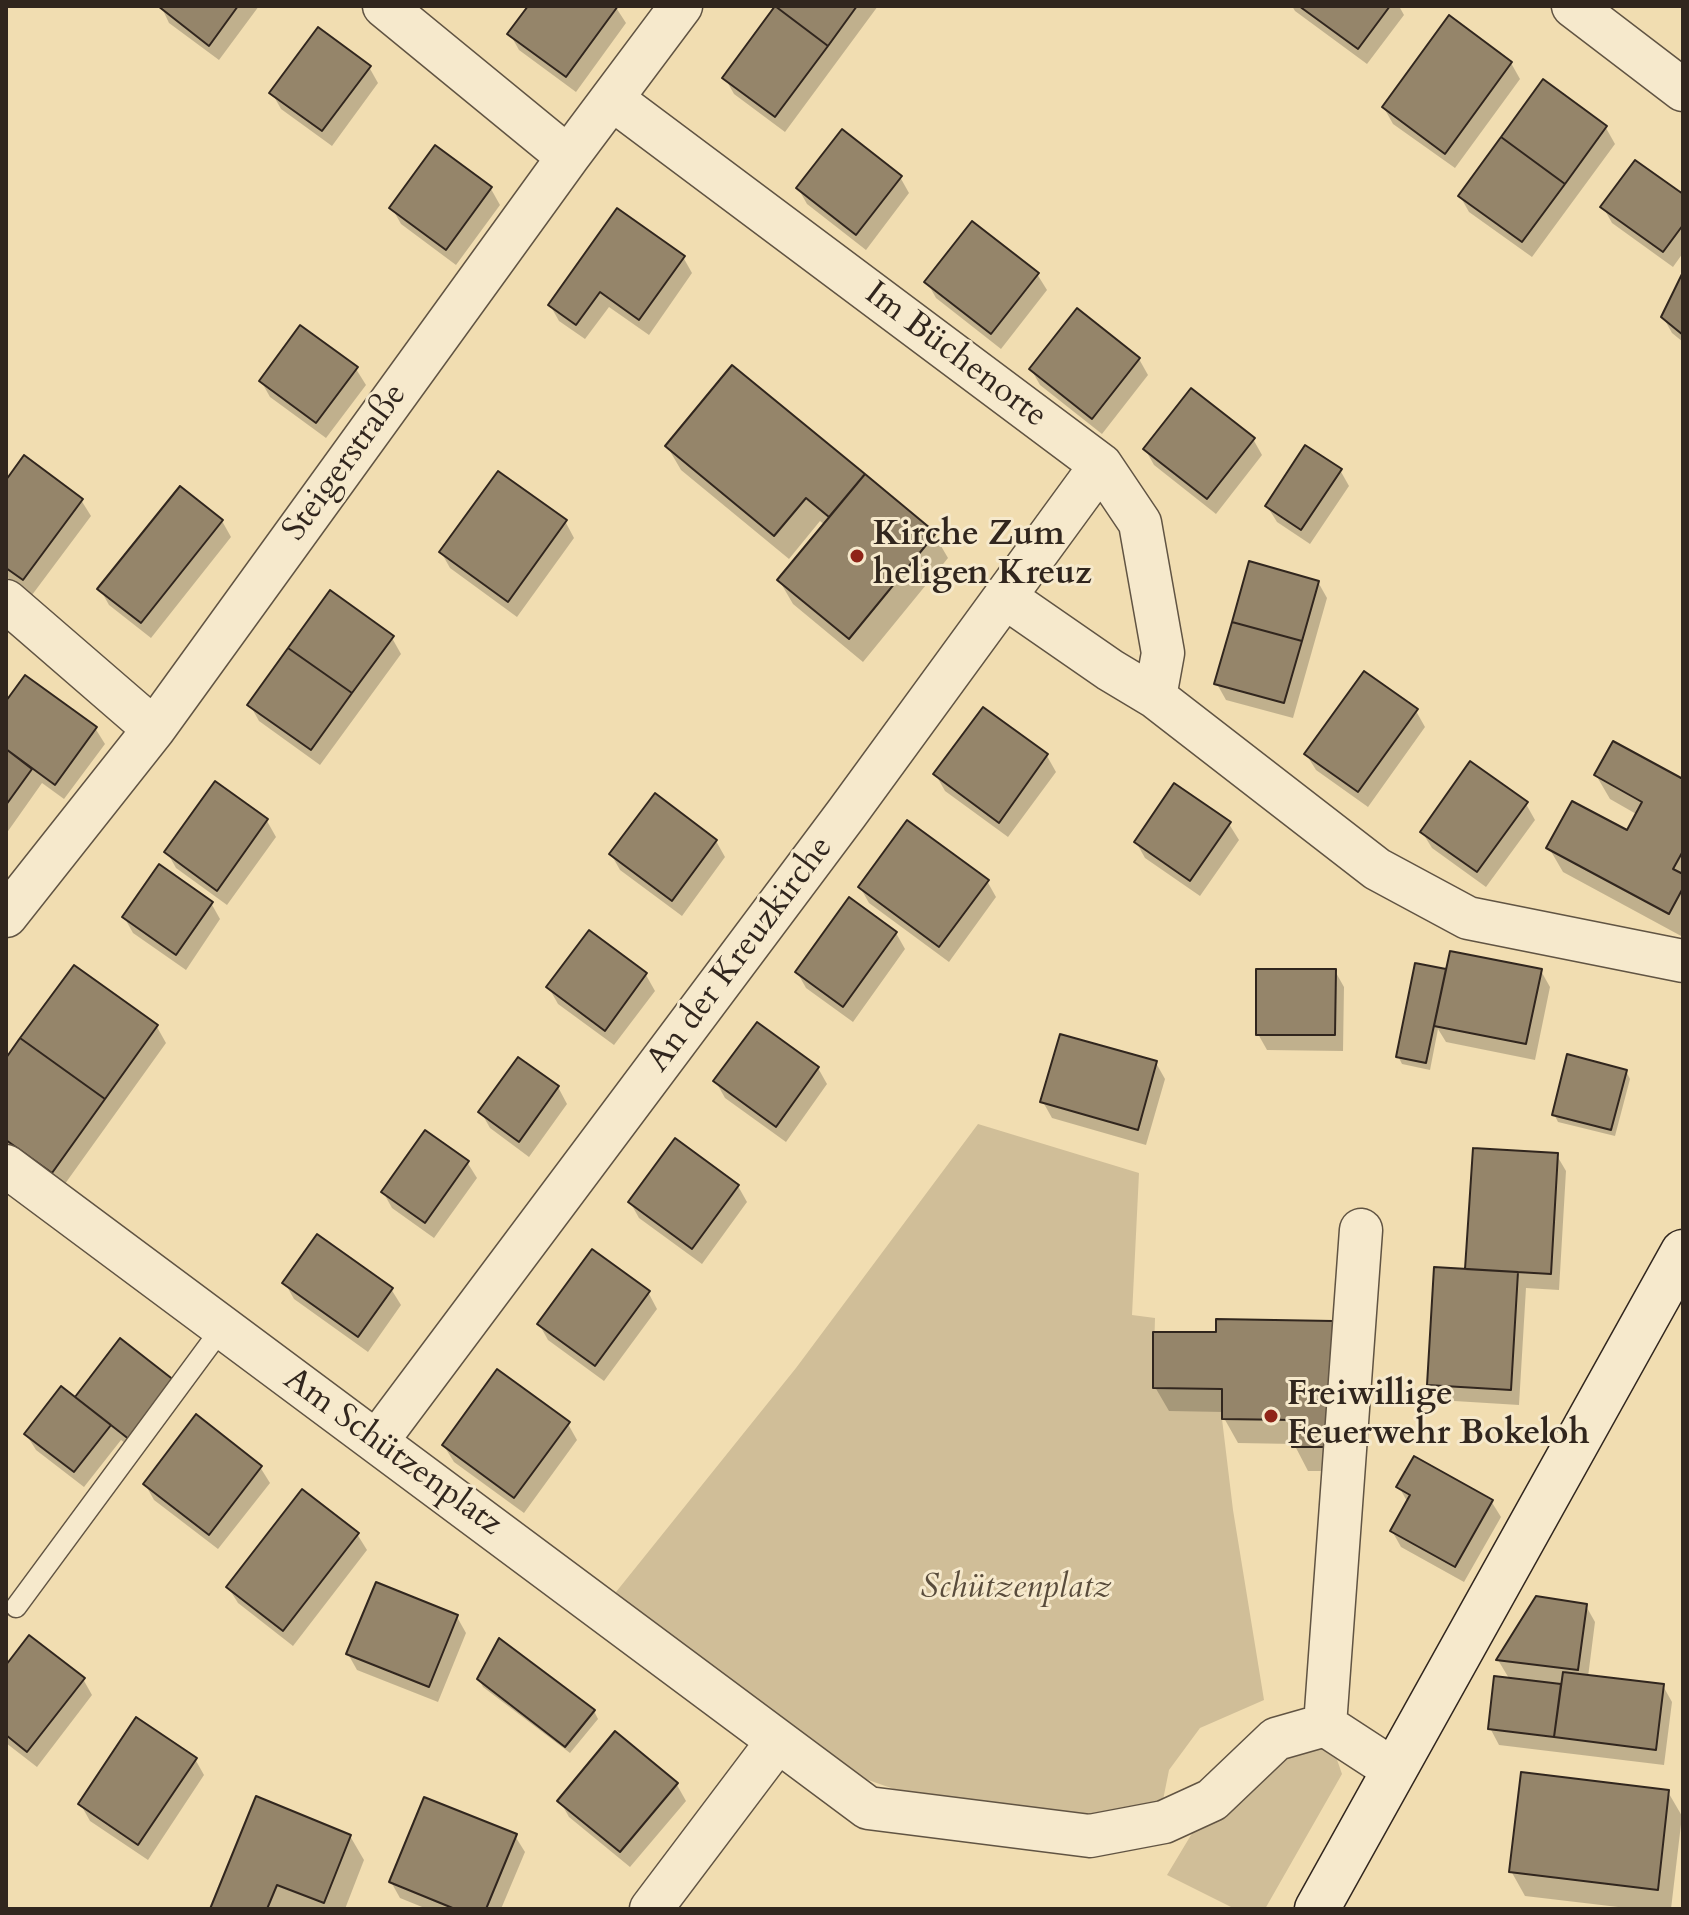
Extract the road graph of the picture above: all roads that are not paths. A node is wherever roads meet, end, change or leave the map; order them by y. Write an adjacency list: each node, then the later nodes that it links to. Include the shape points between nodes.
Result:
1 (384, 6): 6 (street)
2 (681, 6): 5 (street, Steigerstraße)
3 (1573, 6): 4 (street)
4 (1683, 90)
5 (612, 99): 6 (street, Steigerstraße); 7 (street, Im Büchenorte)
6 (568, 157): 11 (street, Steigerstraße)
7 (1101, 465): 8 (street, An der Kreuzkirche); 10 (street, Im Büchenorte, via 1140,523 1163,653)
8 (1006, 598): 10 (street); 18 (street, An der Kreuzkirche)
9 (6, 601): 11 (street)
10 (1155, 697): 13 (street, via 1377,869 1468,918)
11 (154, 729): 12 (street, Steigerstraße)
12 (6, 916)
13 (1683, 961)
14 (6, 1166): 17 (street, Am Schützenplatz)
15 (1361, 1230): 20 (street)
16 (1683, 1252): 22 (street)
17 (222, 1328): 18 (street, Am Schützenplatz); 19 (lane)
18 (377, 1441): 21 (street, Am Schützenplatz)
19 (16, 1607)
20 (1325, 1725): 21 (street, Am Schützenplatz, via 1276,1739 1212,1800 1164,1822 1090,1836 868,1808); 22 (street)
21 (777, 1742): 23 (street)
22 (1394, 1770): 24 (street)
23 (651, 1909)
24 (1317, 1909)

